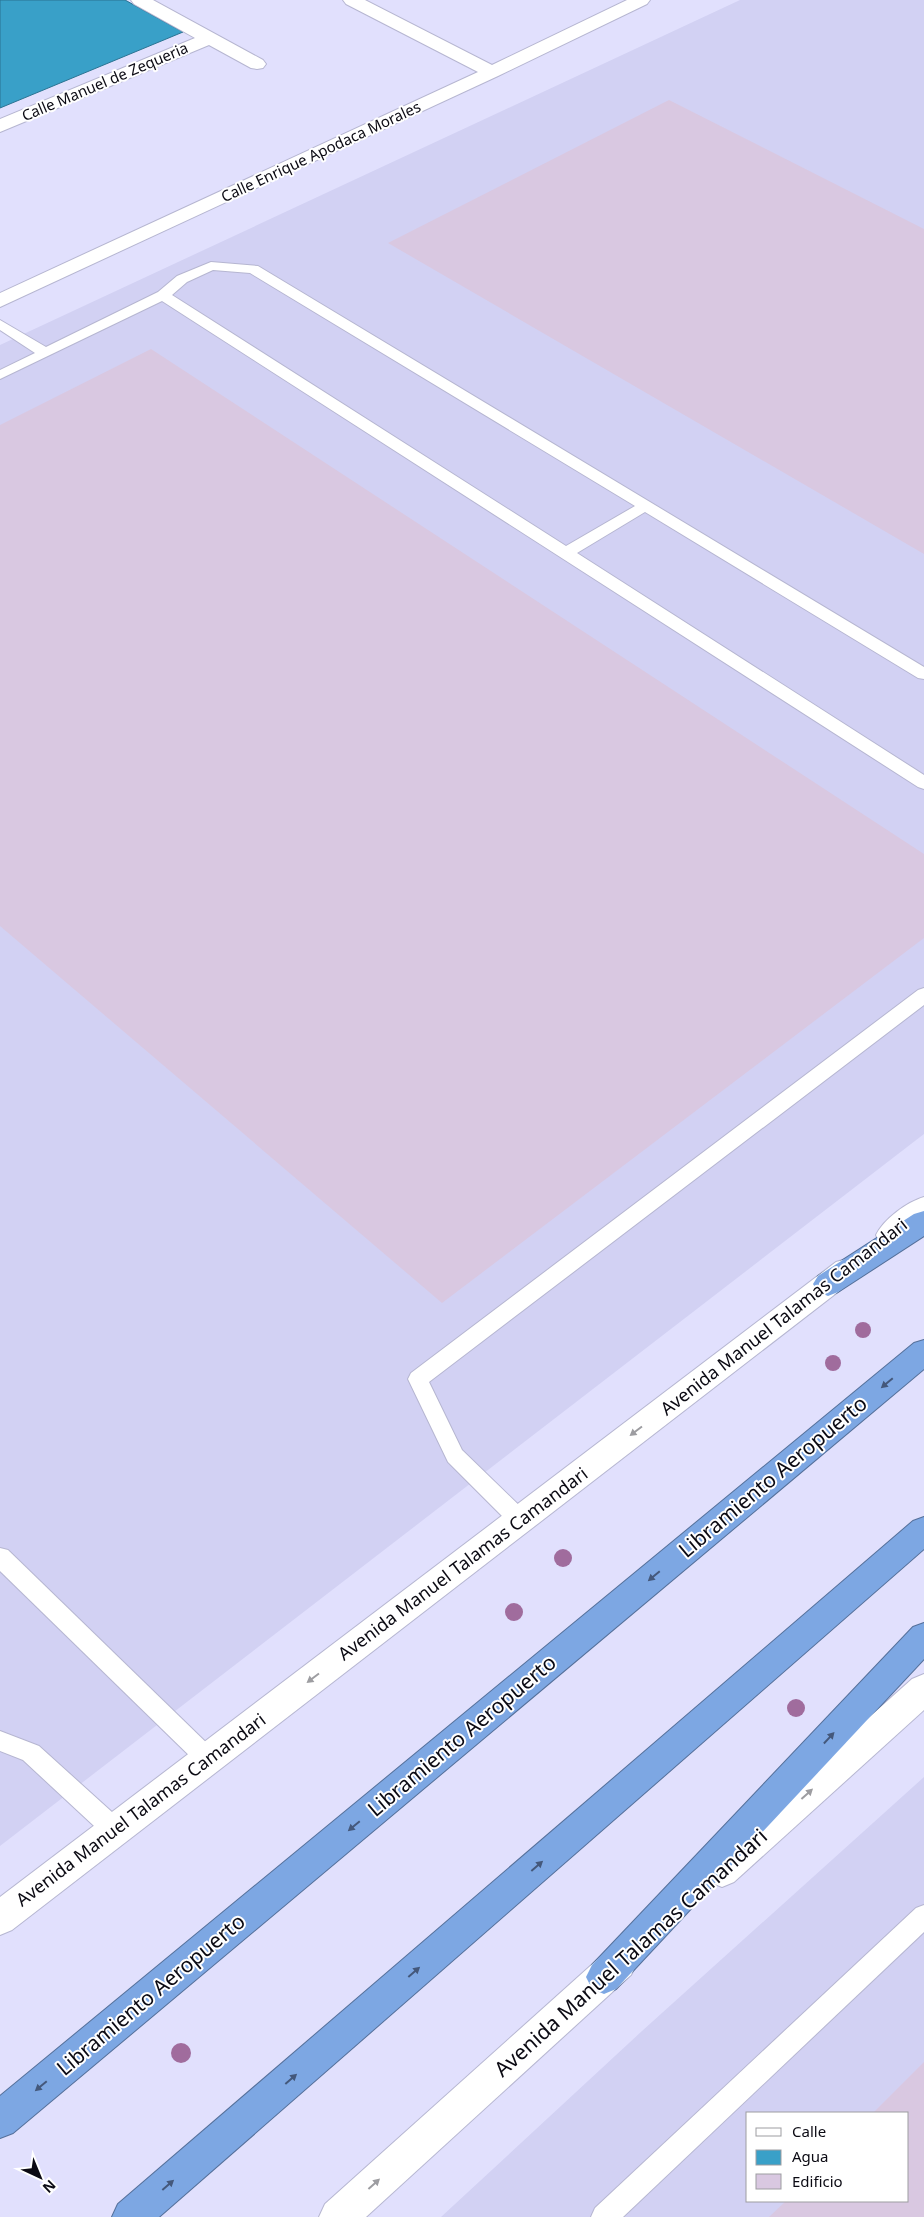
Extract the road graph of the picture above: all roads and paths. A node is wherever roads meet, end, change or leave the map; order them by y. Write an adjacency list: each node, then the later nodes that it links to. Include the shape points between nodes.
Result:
1 (140, 0): 4 (street)
2 (352, 0): 6 (street)
3 (641, 0): 6 (street, Calle Enrique Apodaca Morales)
4 (210, 38): 5 (street); 7 (street, Calle Manuel de Zequeria)
5 (257, 64)
6 (492, 72): 9 (street, Calle Enrique Apodaca Morales)
7 (0, 126)
8 (163, 296): 11 (lane); 13 (lane, via 182,279 211,266 253,269); 14 (lane)
9 (0, 301)
10 (0, 324): 11 (lane)
11 (45, 353): 12 (lane)
12 (0, 375)
13 (645, 506): 14 (lane); 15 (lane)
14 (566, 553): 16 (lane)
15 (924, 674)
16 (924, 783)
17 (924, 995): 22 (lane, via 418,1379 455,1456)
18 (924, 1208): 20 (street, Avenida Manuel Talamas Camandari)
19 (924, 1222): 20 (highway)
20 (828, 1284): 22 (street, Avenida Manuel Talamas Camandari, one-way to 22)
21 (924, 1352): 33 (highway, Libramiento Aeropuerto, one-way to 33)
22 (520, 1520): 28 (street, Avenida Manuel Talamas Camandari, one-way to 28)
23 (924, 1530): 34 (highway, one-way to 23)
24 (0, 1557): 28 (lane)
25 (924, 1637): 32 (highway, one-way to 25)
26 (924, 1689): 32 (street, Avenida Manuel Talamas Camandari, one-way to 26)
27 (0, 1741): 29 (lane, via 31,1753)
28 (208, 1759): 29 (street, Avenida Manuel Talamas Camandari)
29 (116, 1830): 31 (street, Avenida Manuel Talamas Camandari)
30 (924, 1916): 36 (lane)
31 (0, 1918)
32 (604, 1977): 35 (street, Avenida Manuel Talamas Camandari, one-way to 32)
33 (0, 2120)
34 (131, 2217)
35 (338, 2217)
36 (604, 2217)

